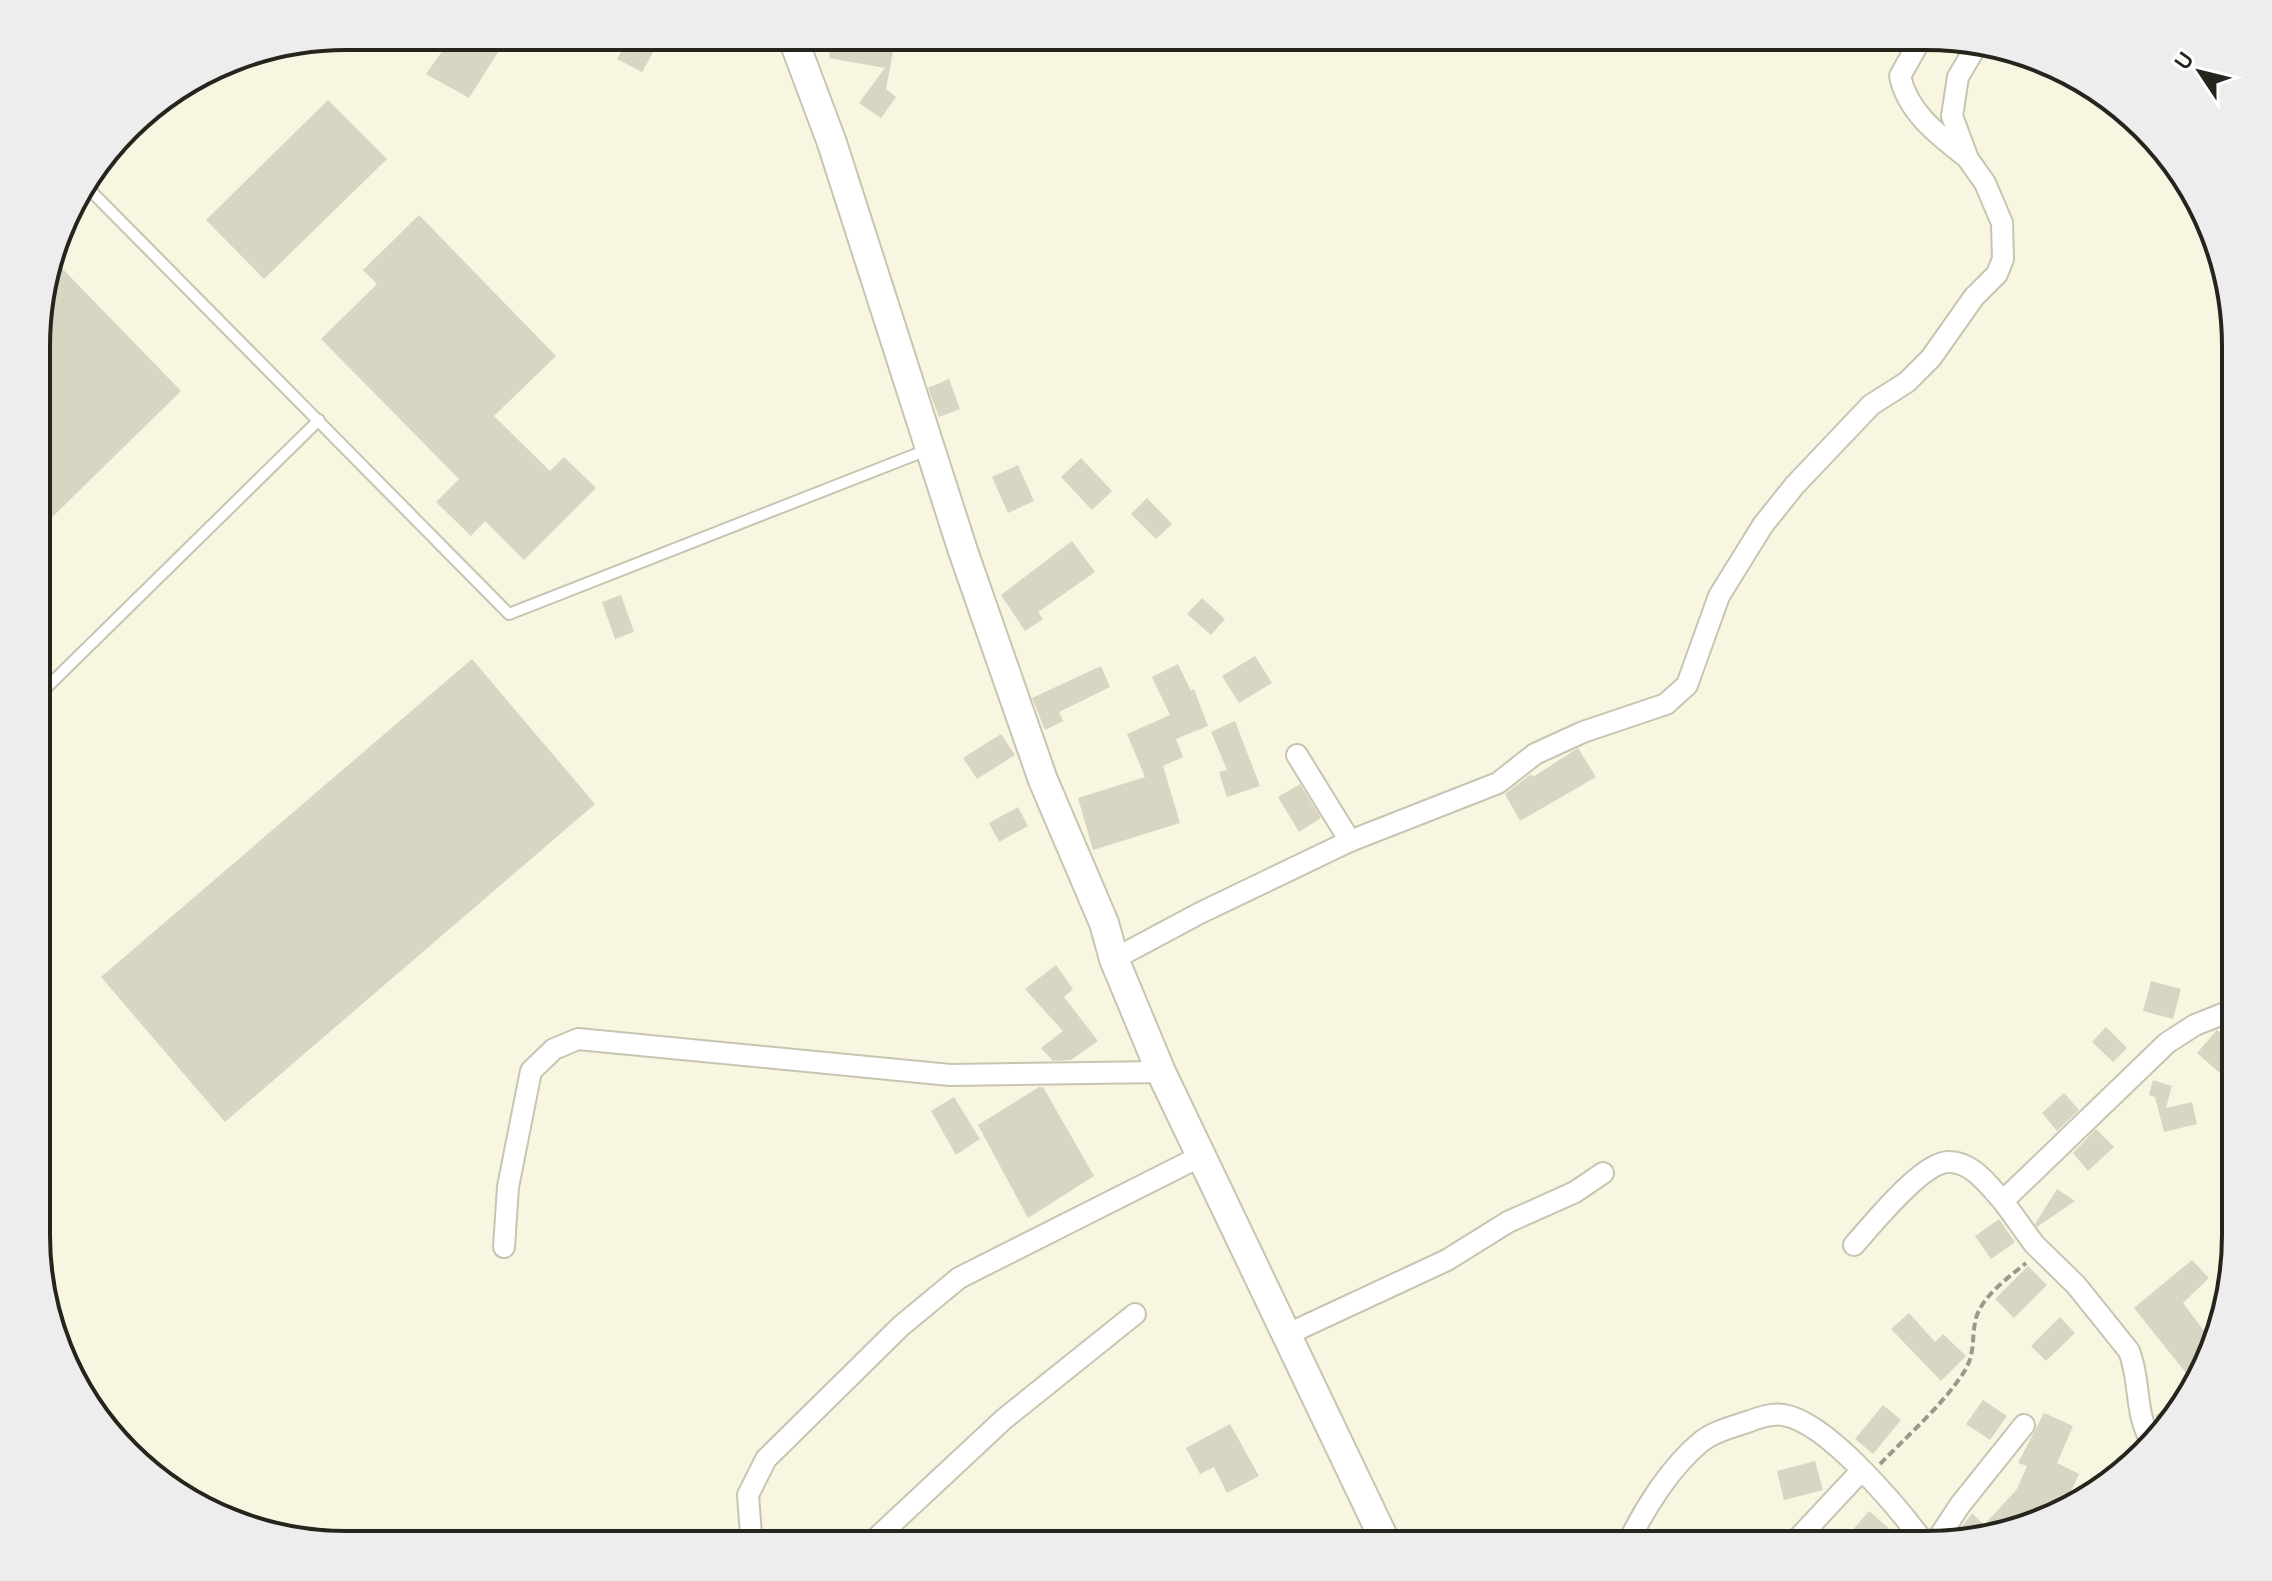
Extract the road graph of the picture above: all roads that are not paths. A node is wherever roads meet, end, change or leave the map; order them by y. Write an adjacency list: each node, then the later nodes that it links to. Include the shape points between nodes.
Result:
1 (797, 50): 7 (street)
2 (1915, 50): 4 (street, via 1900,76 1904,98)
3 (1971, 54): 4 (street, via 1958,77 1952,116)
4 (1968, 159): 10 (street, via 2002,223 2003,259 1997,274 1931,358 1907,382 1871,405 1763,525 1719,596 1687,685 1666,704 1535,754 1484,789)
5 (93, 193): 6 (lane)
6 (319, 420): 7 (lane, via 509,614); 8 (lane)
7 (933, 448): 11 (street, via 1043,780)
8 (50, 684)
9 (1297, 755): 10 (street)
10 (1350, 841): 11 (street)
11 (1114, 959): 13 (street)
12 (2222, 1014): 16 (street, via 2167,1043)
13 (1161, 1072): 14 (street); 18 (street, via 950,1075 578,1039 554,1049 531,1071 508,1187)
14 (1203, 1155): 20 (street); 25 (street, via 959,1278 901,1326 766,1459 748,1495)
15 (1603, 1173): 20 (street, via 1447,1260)
16 (2003, 1201): 17 (street, via 1976,1172 1948,1162 1933,1167 1907,1189); 22 (street, via 2129,1351 2137,1406)
17 (1854, 1245)
18 (504, 1247)
19 (1135, 1314): 26 (street, via 1004,1419)
20 (1288, 1334): 27 (street)
21 (2024, 1425): 24 (street)
22 (2147, 1431)
23 (1864, 1474): 28 (street, via 1806,1424 1783,1415 1761,1417 1703,1441); 29 (street); 30 (street)
24 (1945, 1530)
25 (751, 1531)
26 (884, 1531)
27 (1380, 1531)
28 (1635, 1531)
29 (1806, 1531)
30 (1916, 1531)

